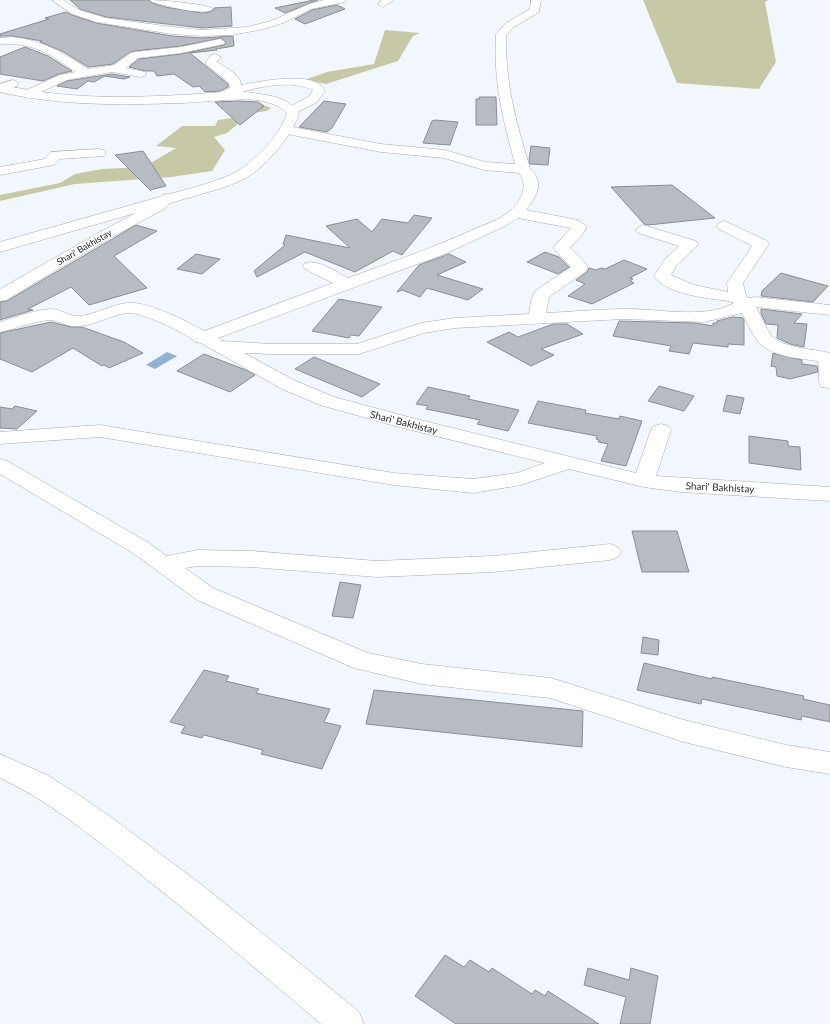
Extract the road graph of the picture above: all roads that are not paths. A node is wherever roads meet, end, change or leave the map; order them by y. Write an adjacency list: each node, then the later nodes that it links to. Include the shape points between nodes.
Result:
1 (57, 0): 7 (street, via 95,23)
2 (155, 0): 5 (street, via 178,6)
3 (342, 0): 8 (street, via 304,9 282,21)
4 (539, 3): 20 (street, via 535,10 510,25 501,34 500,61 507,111)
5 (208, 9)
6 (155, 20): 7 (street)
7 (145, 27): 8 (street, via 203,34)
8 (237, 32): 11 (street, via 218,42 181,50 135,55)
9 (0, 42): 12 (street, via 29,42 59,55)
10 (215, 57): 15 (street, via 211,63 236,82 235,87)
11 (113, 69): 12 (street); 13 (street)
12 (87, 74): 16 (street, via 64,77)
13 (141, 74)
14 (4, 89): 16 (street)
15 (242, 93): 16 (street, via 217,100 130,101 68,100); 17 (street, via 273,101); 17 (street, via 286,82 307,83 318,88 319,91 313,99)
16 (28, 94)
17 (292, 111): 18 (street, via 292,122)
18 (287, 130): 20 (street, via 381,148 445,154 484,166); 22 (street, via 246,172 212,187)
19 (99, 153): 21 (street, via 56,155 49,162)
20 (523, 169): 23 (street, via 530,178 531,189 528,199)
21 (0, 171)
22 (167, 198): 26 (street); 29 (street, Shari' Bakhistay, via 159,206)
23 (516, 214): 28 (street, via 456,244); 32 (street, via 573,223 579,227 561,248 580,268 541,295)
24 (724, 226): 30 (street, via 761,244 735,283)
25 (642, 230): 30 (street, via 690,244 670,261 664,270 662,276 667,280 683,287)
26 (0, 247)
27 (311, 266): 28 (street)
28 (343, 289): 34 (street, via 253,320)
29 (0, 296)
30 (742, 301): 31 (street); 32 (street, via 733,311 704,317 624,314 569,318); 35 (street, via 768,342 780,349 824,357 830,365)
31 (828, 315)
32 (538, 317): 34 (street, via 472,321 421,328 359,349 272,349)
33 (0, 327): 34 (street, Shari' Bakhistay, via 51,314 79,322 129,308 157,314)
34 (208, 341): 38 (street, Shari' Bakhistay, via 289,386 327,402)
35 (828, 383)
36 (661, 430): 40 (street)
37 (0, 438): 38 (street, via 100,431 394,479 473,486 520,479)
38 (568, 462): 40 (street, Shari' Bakhistay)
39 (0, 464): 43 (street)
40 (644, 481): 41 (street, Shari' Bakhistay)
41 (830, 494)
42 (610, 552): 43 (street, via 493,564 377,569 252,559 198,558)
43 (163, 564): 44 (street, via 205,594 363,660 422,674 551,688 684,731 786,756)
44 (830, 763)
45 (0, 765): 46 (street, via 50,790 96,823 192,895)
46 (347, 1024)

